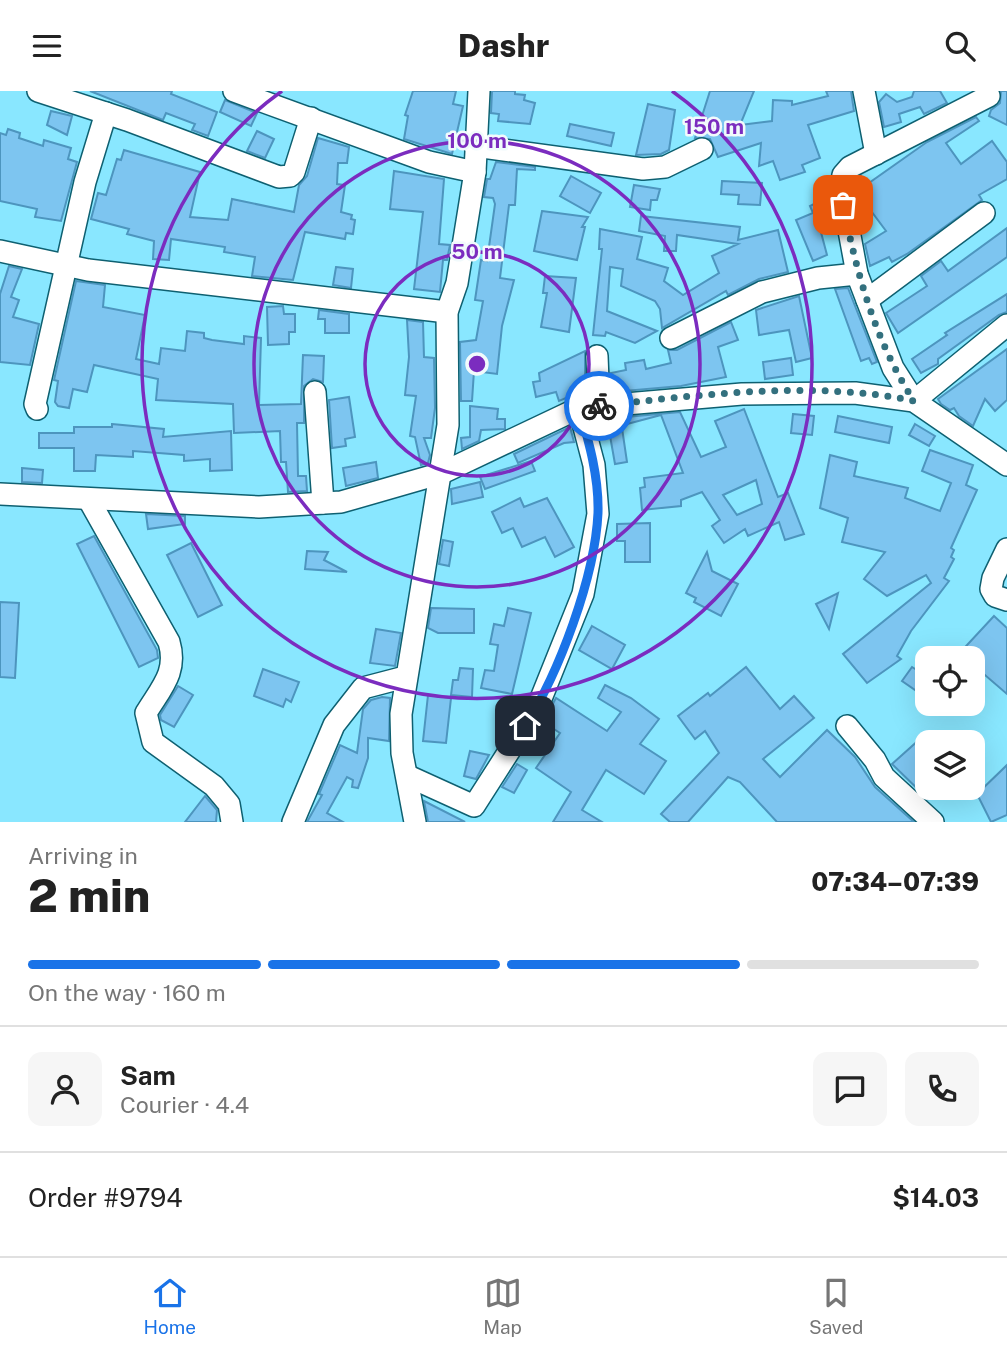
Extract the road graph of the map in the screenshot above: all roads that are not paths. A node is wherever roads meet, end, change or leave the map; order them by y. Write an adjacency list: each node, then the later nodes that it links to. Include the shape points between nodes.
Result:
1 (38, 91): 6 (street)
2 (234, 91): 7 (street)
3 (479, 91): 8 (street)
4 (864, 91): 10 (street)
5 (988, 91): 10 (street, via 989,96)
6 (106, 113): 7 (street, via 285,178 294,171); 14 (street)
7 (311, 118): 11 (street, via 429,162)
8 (475, 146): 9 (street, via 643,169 665,167); 11 (street)
9 (702, 149)
10 (876, 154): 15 (street, via 850,167 841,187)
11 (475, 172): 17 (street, via 457,283)
12 (984, 213): 16 (street)
13 (0, 251): 14 (street)
14 (64, 266): 17 (street); 24 (street)
15 (857, 274): 16 (street); 19 (street, via 762,292)
16 (867, 300): 22 (street, via 893,368)
17 (447, 311): 26 (street, via 450,385)
18 (1007, 325): 22 (street)
19 (671, 338)
20 (597, 356): 23 (street)
21 (315, 392): 29 (street)
22 (914, 401): 23 (street, via 887,395 804,392); 25 (street)
23 (589, 407): 26 (street); 34 (street, via 598,514 583,594 538,706 474,806)
24 (37, 409)
25 (1007, 465)
26 (442, 473): 29 (street, via 378,493); 32 (street)
27 (0, 494): 28 (street)
28 (89, 500): 29 (street, via 259,507); 35 (street, via 174,658 170,674 146,713 153,742 214,786 229,804)
29 (323, 503)
30 (1007, 549): 31 (street, via 991,589 995,596)
31 (1007, 600)
32 (405, 677): 34 (street, via 402,753); 36 (street, via 363,688 334,725)
33 (846, 726): 38 (street, via 884,777)
34 (408, 776): 37 (street)
35 (232, 822)
36 (293, 822)
37 (415, 822)
38 (933, 822)

